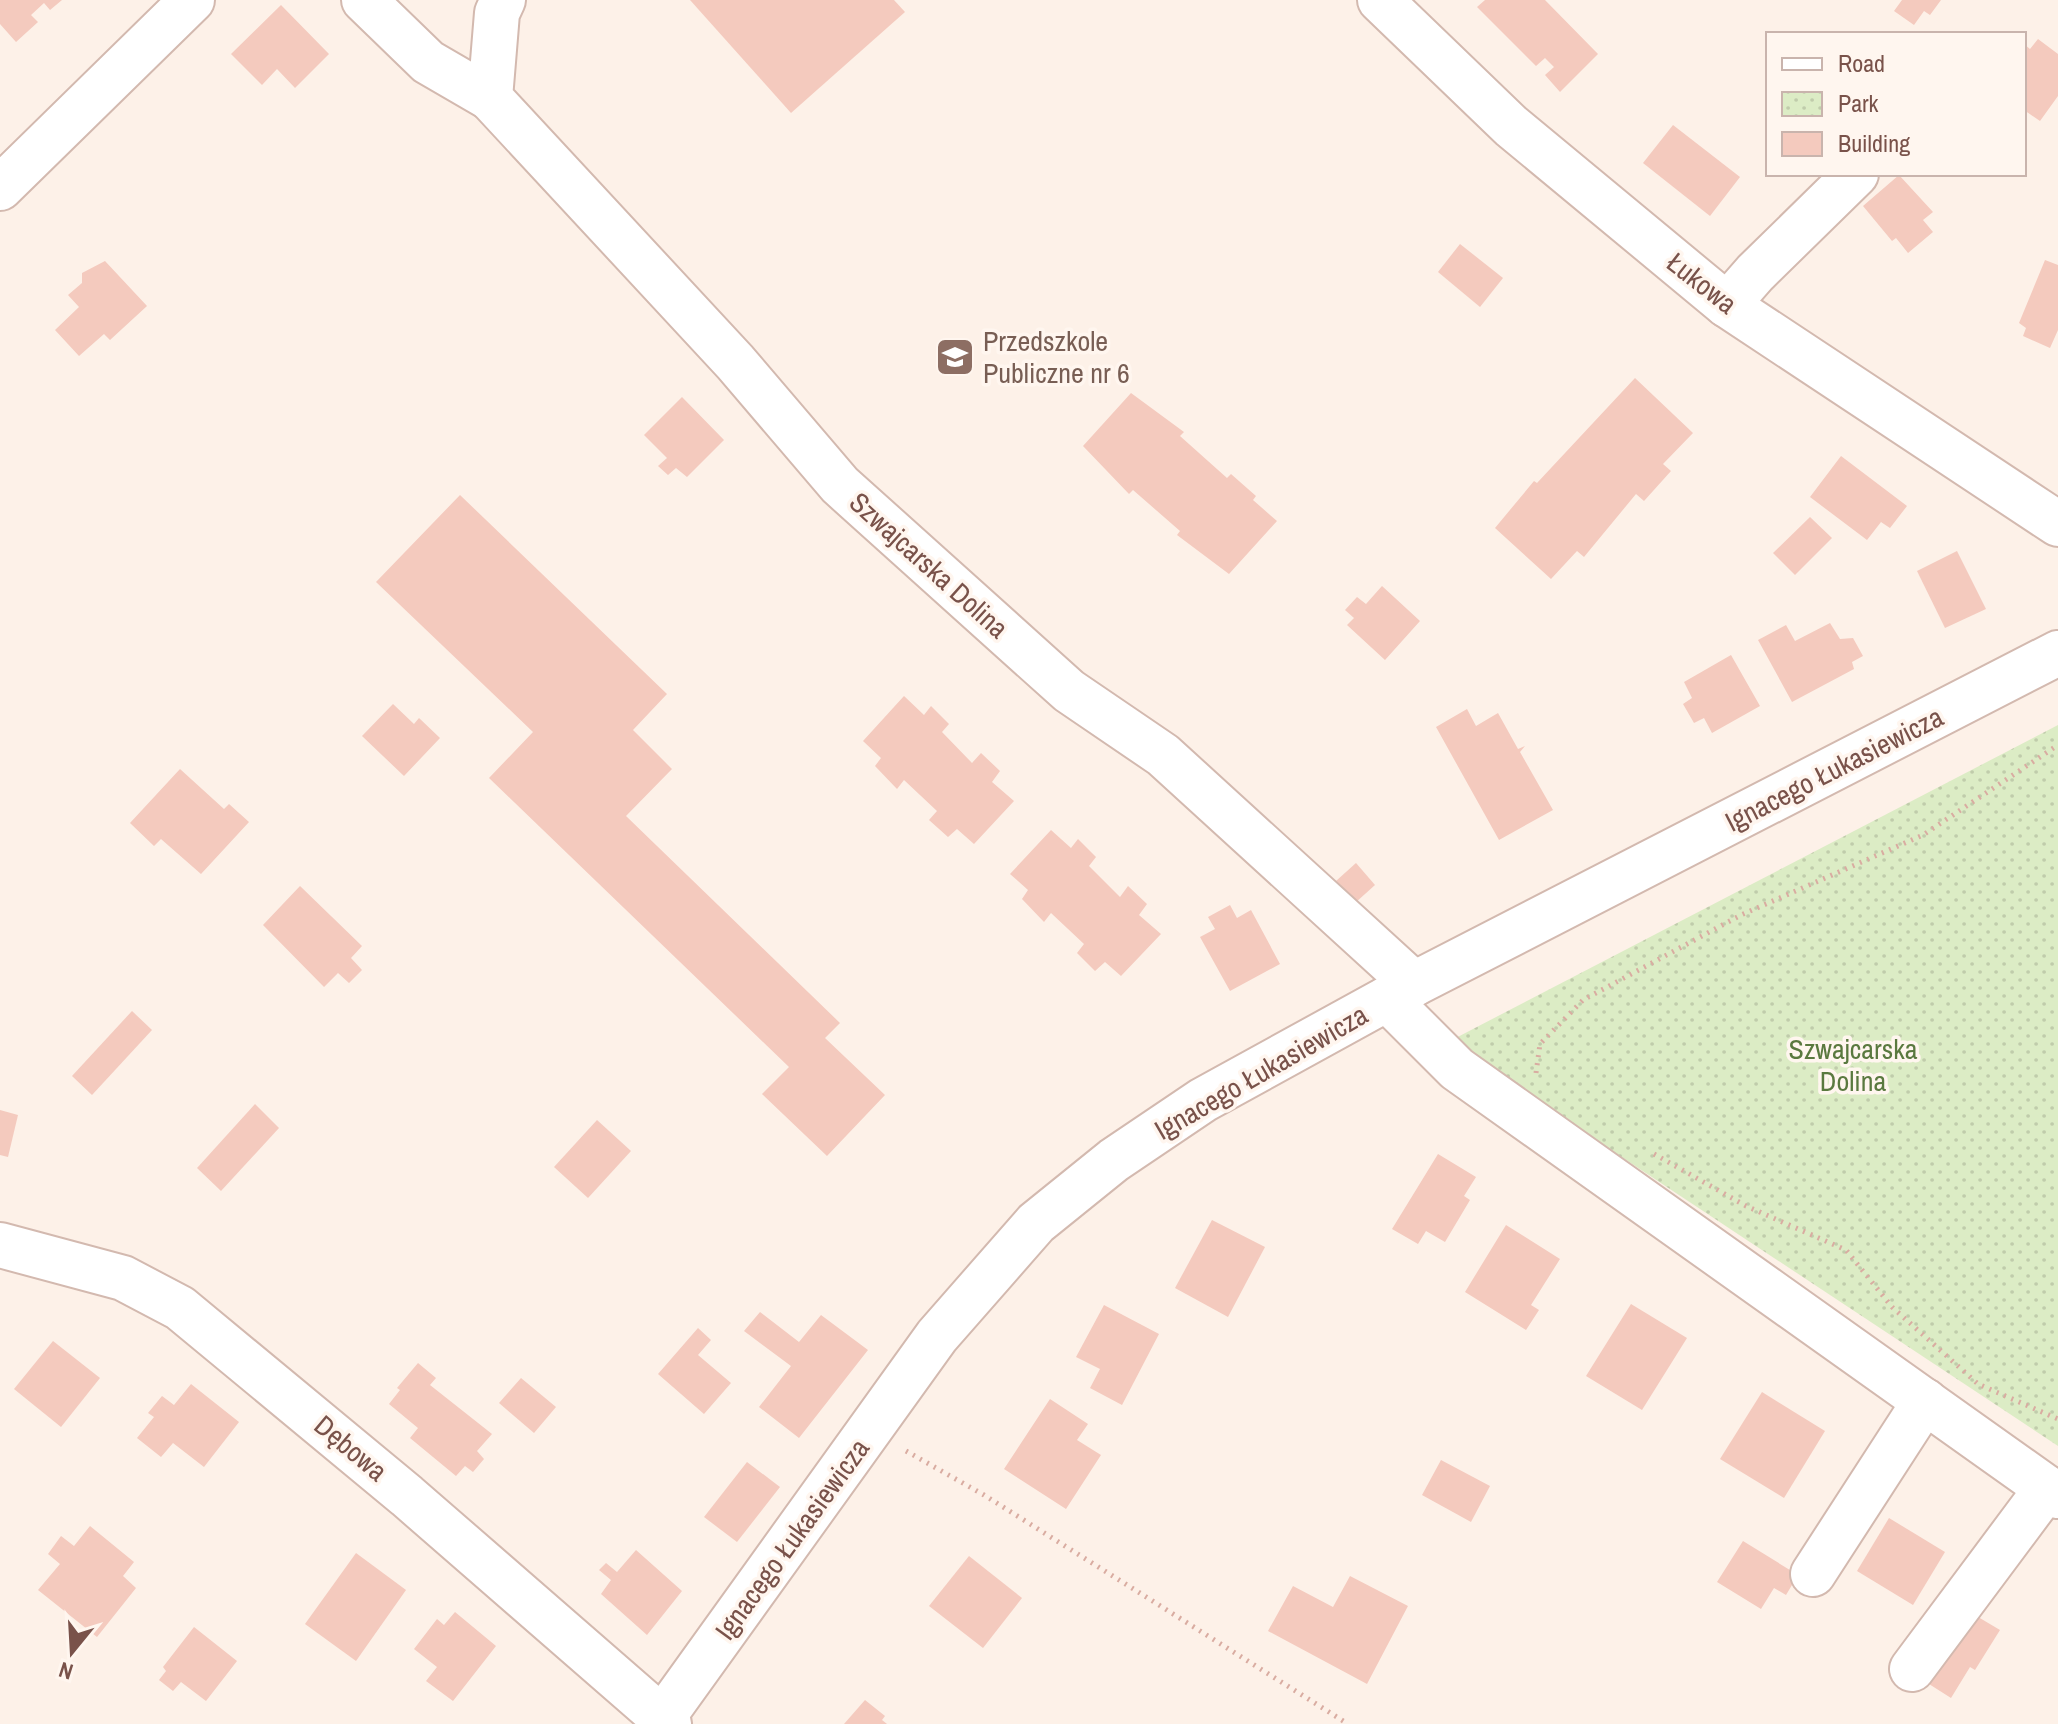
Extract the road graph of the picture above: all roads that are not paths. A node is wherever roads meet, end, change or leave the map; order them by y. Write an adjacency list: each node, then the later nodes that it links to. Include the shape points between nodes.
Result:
1 (192, 0): 7 (street)
2 (364, 0): 5 (street, Szwajcarska Dolina, via 428,62)
3 (503, 0): 5 (street, via 497,13)
4 (1380, 0): 8 (street, Łukowa, via 1511,126)
5 (490, 98): 11 (street, Szwajcarska Dolina, via 735,362 840,485 1069,691 1163,755)
6 (1854, 176): 8 (street)
7 (0, 188)
8 (1727, 305): 9 (street, Łukowa)
9 (2058, 524)
10 (2058, 653): 11 (street, Ignacego Łukasiewicza)
11 (1400, 992): 13 (street, Szwajcarska Dolina, via 1457,1069); 17 (street, Ignacego Łukasiewicza, via 1203,1100 1114,1160 1036,1223 937,1336)
12 (0, 1245): 17 (street, Dębowa, via 123,1278 180,1308 407,1496)
13 (1925, 1401): 14 (street, Szwajcarska Dolina); 15 (street)
14 (2052, 1492): 16 (street)
15 (1813, 1574)
16 (1912, 1669)
17 (663, 1722)

